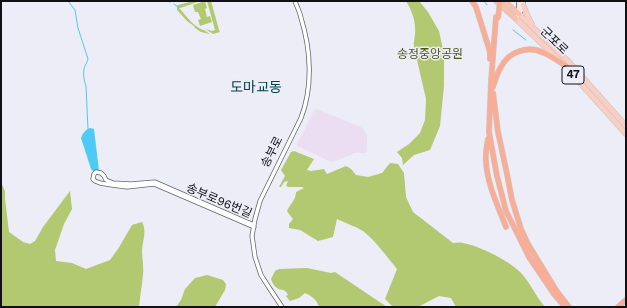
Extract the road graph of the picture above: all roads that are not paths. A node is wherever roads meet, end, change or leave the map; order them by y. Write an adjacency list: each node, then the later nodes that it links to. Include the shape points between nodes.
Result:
1 (295, 1): 18 (street, 송부로, via 308,50 309,78 304,108 260,201)
2 (472, 1): 13 (highway, via 490,52)
3 (496, 1): 9 (highway, bridge); 10 (highway, 군포로 / 47)
4 (500, 1): 9 (highway, bridge)
5 (504, 1): 8 (highway, 군포로 / 47)
6 (519, 1): 8 (main road)
7 (523, 3): 8 (main road); 11 (main road)
8 (519, 14): 10 (main road); 11 (main road, 군포로 / 47)
9 (497, 17): 13 (highway)
10 (516, 19): 12 (main road, 군포로 / 47)
11 (532, 27): 15 (main road, 군포로 / 47, via 587,82)
12 (566, 66): 13 (highway, via 544,52 524,50 506,59); 17 (main road, 군포로 / 47)
13 (493, 84): 14 (highway)
14 (492, 97): 16 (highway); 20 (highway, via 512,200)
15 (626, 126)
16 (489, 132): 19 (highway, via 485,160); 20 (highway, via 506,211)
17 (626, 134)
18 (254, 226): 18 (street, 송부로96번길, via 155,182 113,183 106,180 101,173 94,174 93,178 100,183 127,187 154,184); 23 (street, 송부로, via 252,236 261,275)
19 (506, 227)
20 (526, 245): 21 (highway)
21 (555, 292): 24 (highway); 25 (highway); 26 (highway); 27 (highway)
22 (626, 300): 28 (highway)
23 (282, 307)
24 (562, 307)
25 (565, 307)
26 (569, 307)
27 (574, 307)
28 (618, 307)

